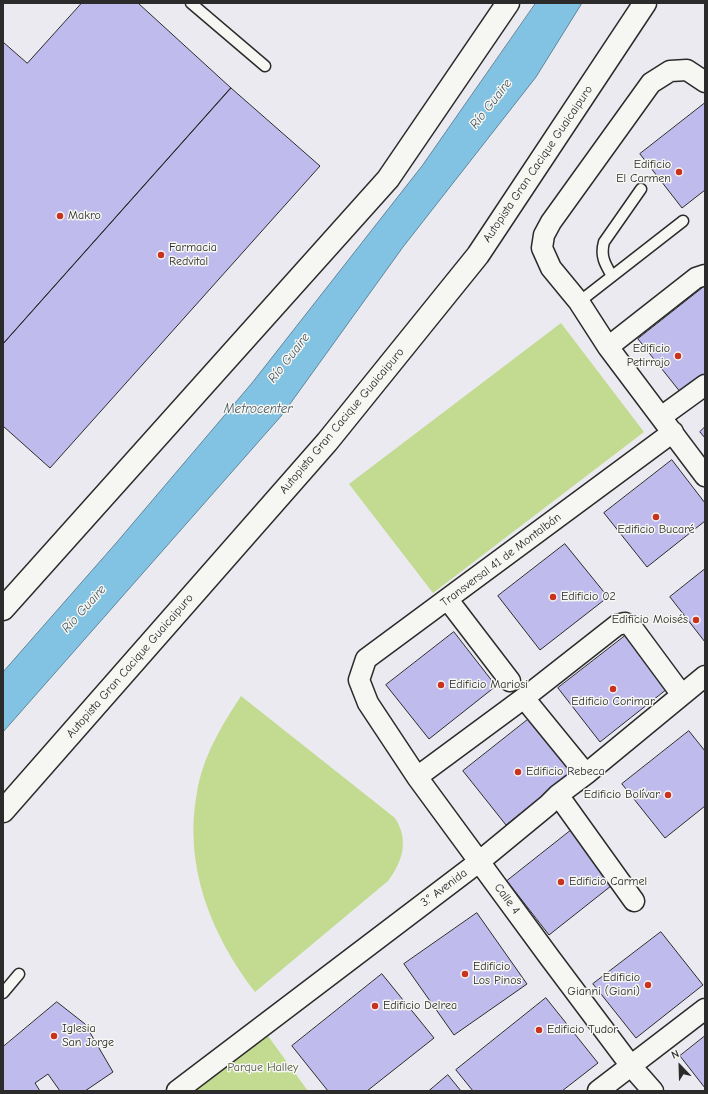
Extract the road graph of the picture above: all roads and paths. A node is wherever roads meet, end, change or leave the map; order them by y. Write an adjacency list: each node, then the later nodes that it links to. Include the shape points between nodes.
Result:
1 (191, 3): 4 (lane)
2 (508, 3): 17 (highway, via 388,180)
3 (645, 3): 23 (highway, Autopista Gran Cacique Guaicaipuro, via 478,255 327,442)
4 (265, 66)
5 (705, 82): 10 (street, via 687,70 670,71 651,83 551,222 544,235 542,248 551,268)
6 (641, 189): 9 (lane, via 604,242 603,259)
7 (683, 221): 9 (lane)
8 (705, 275): 11 (street, via 696,278)
9 (612, 276): 10 (lane)
10 (579, 302): 11 (street)
11 (608, 347): 13 (street)
12 (705, 385): 13 (street)
13 (661, 417): 14 (street)
14 (672, 432): 15 (street); 16 (street, Transversal 41 de Montalbán)
15 (705, 476)
16 (448, 600): 19 (street); 22 (street, Transversal 41 de Montalbán, via 366,659 359,680)
17 (3, 609)
18 (705, 676): 20 (street, 3.° Avenida)
19 (510, 681)
20 (682, 695): 21 (street, via 632,626 625,623 617,625); 24 (street, 3.° Avenida)
21 (524, 698): 24 (street); 25 (street)
22 (368, 703): 25 (street, Calle 4)
23 (36, 774): 27 (highway, Autopista Gran Cacique Guaicaipuro); 28 (highway)
24 (586, 774): 26 (street, 3.° Avenida)
25 (417, 777): 29 (street, Calle 4)
26 (558, 795): 29 (street, 3.° Avenida); 30 (street)
27 (3, 811)
28 (3, 819)
29 (480, 861): 34 (street, Calle 4); 35 (street, 3.° Avenida)
30 (634, 901)
31 (19, 974): 32 (lane)
32 (3, 993)
33 (705, 1009): 34 (street)
34 (631, 1066): 36 (street); 37 (street, Calle 4)
35 (177, 1091)
36 (598, 1091)
37 (652, 1091)

